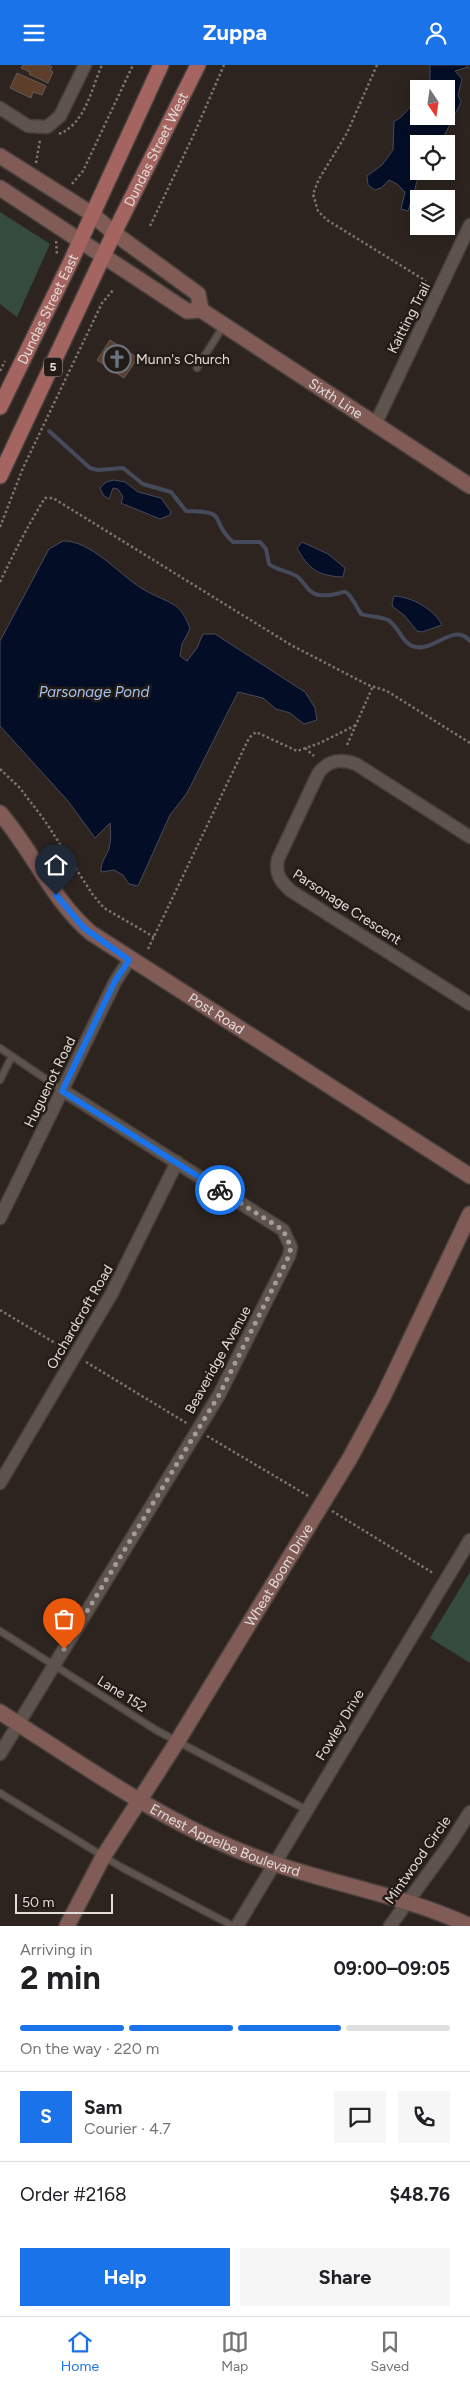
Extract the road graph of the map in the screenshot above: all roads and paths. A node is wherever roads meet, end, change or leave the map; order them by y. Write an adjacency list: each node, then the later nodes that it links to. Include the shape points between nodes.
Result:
1 (85, 65): 7 (street, via 60,116 47,127 28,126)
2 (133, 65): 11 (path, via 83,171)
3 (161, 65): 13 (main road, 5)
4 (198, 65): 15 (main road, Dundas Street West / 5)
5 (224, 65): 14 (path)
6 (377, 65): 21 (path, via 347,133 318,179 313,194 318,211 327,219)
7 (0, 108)
8 (38, 140): 10 (path)
9 (0, 156): 13 (street)
10 (36, 164)
11 (72, 184)
12 (0, 188): 18 (street, Sixth Line)
13 (92, 214): 15 (street); 18 (main road, 5)
14 (150, 226)
15 (114, 233): 19 (main road, 5); 23 (street, via 198,294)
16 (469, 234): 27 (street, Kaitting Trail)
17 (54, 238): 20 (path, via 58,248)
18 (80, 239): 19 (street, Sixth Line); 26 (main road, Dundas Street East / 5)
19 (105, 257): 23 (street, Sixth Line, via 187,311); 28 (main road, 5)
20 (54, 263)
21 (426, 281)
22 (114, 289): 30 (path, via 102,303 27,459)
23 (201, 311): 24 (street, Sixth Line)
24 (224, 325): 25 (lane); 27 (street, Sixth Line)
25 (197, 368)
26 (0, 407)
27 (375, 425): 29 (street, Sixth Line)
28 (0, 476)
29 (470, 486)
30 (0, 527)
31 (0, 582): 32 (path, via 34,515 45,498 54,497 291,645)
32 (373, 687): 33 (path); 34 (path, via 387,691)
33 (356, 725): 35 (path); 36 (path)
34 (470, 743)
35 (348, 745)
36 (305, 748): 37 (path); 41 (path, via 297,751 256,732 249,738)
37 (314, 756)
38 (0, 769): 41 (path, via 46,821 104,908)
39 (0, 813): 43 (street, Post Road, via 68,911 90,933)
40 (470, 837): 44 (street, Parsonage Crescent, via 356,764 341,760 326,764 318,774 277,867 279,879 292,891)
41 (154, 937): 42 (path)
42 (148, 949)
43 (129, 960): 48 (street, Huguenot Road, via 115,981); 50 (street, Post Road)
44 (470, 1004)
45 (0, 1049): 46 (lane)
46 (12, 1056): 47 (lane); 48 (lane)
47 (0, 1080)
48 (62, 1091): 49 (street, Beaveridge Avenue); 52 (street, Huguenot Road)
49 (177, 1162): 58 (street, Orchardcroft Road, via 108,1301); 64 (street, Beaveridge Avenue, via 283,1230 291,1247 289,1256 219,1395)
50 (470, 1176)
51 (470, 1213): 67 (street, Wheat Boom Drive, via 383,1397 350,1458)
52 (0, 1218)
53 (0, 1309): 54 (path)
54 (68, 1351)
55 (81, 1359): 56 (path)
56 (192, 1426)
57 (202, 1433): 59 (path)
58 (0, 1483)
59 (313, 1499)
60 (330, 1509): 62 (path)
61 (470, 1540): 71 (street, Fowley Drive)
62 (434, 1573)
63 (0, 1631): 64 (lane, Lane 152)
64 (54, 1666): 66 (street, Beaveridge Avenue); 67 (lane, Lane 152)
65 (0, 1712): 66 (street, Ernest Appelbe Boulevard)
66 (18, 1724): 68 (street, Beaveridge Avenue); 70 (street, Ernest Appelbe Boulevard)
67 (177, 1742): 70 (street, Wheat Boom Drive); 71 (lane, Lane 152)
68 (0, 1754)
69 (0, 1793): 73 (lane)
70 (140, 1799): 73 (street, Wheat Boom Drive); 74 (street, Ernest Appelbe Boulevard, via 224,1845)
71 (306, 1810): 74 (street, Fowley Drive)
72 (470, 1812): 75 (street, Mintwood Circle)
73 (103, 1857): 76 (street, Wheat Boom Drive); 77 (lane)
74 (274, 1864): 75 (street, Ernest Appelbe Boulevard); 78 (street, Fowley Drive)
75 (408, 1903): 79 (street, Mintwood Circle); 80 (street, Ernest Appelbe Boulevard)
76 (67, 1926)
77 (233, 1926)
78 (237, 1926)
79 (390, 1926)
80 (470, 1926)

